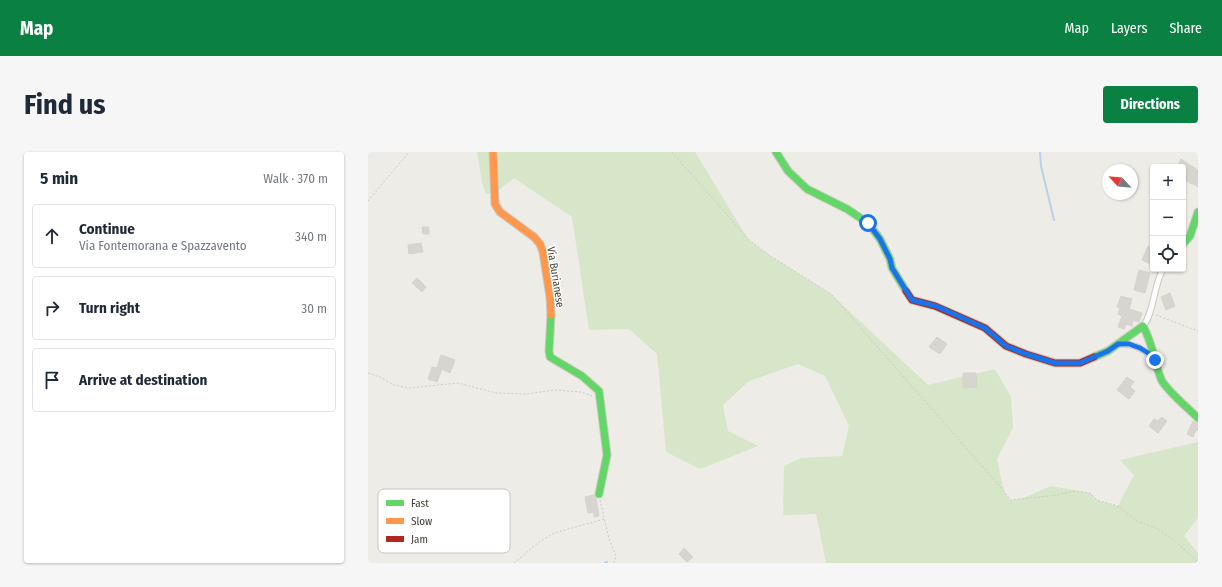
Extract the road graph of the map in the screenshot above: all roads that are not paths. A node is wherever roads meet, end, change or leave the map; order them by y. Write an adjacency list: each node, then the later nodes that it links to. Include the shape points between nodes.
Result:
1 (493, 152): 10 (street, Via Burianese, via 496,204 500,212 534,237 543,252 550,298 550,357 593,383 599,391 607,455)
2 (776, 152): 7 (street, via 788,171 807,189 847,209 868,223 880,239 892,268 912,300 936,306 985,328 1006,346 1055,363 1080,363)
3 (1198, 212): 4 (street)
4 (1186, 241)
5 (1162, 272): 6 (street, via 1150,313)
6 (1143, 326): 7 (street); 8 (street)
7 (1118, 344): 8 (street, via 1140,348)
8 (1155, 360): 9 (street, via 1162,382)
9 (1198, 418)
10 (599, 494)

